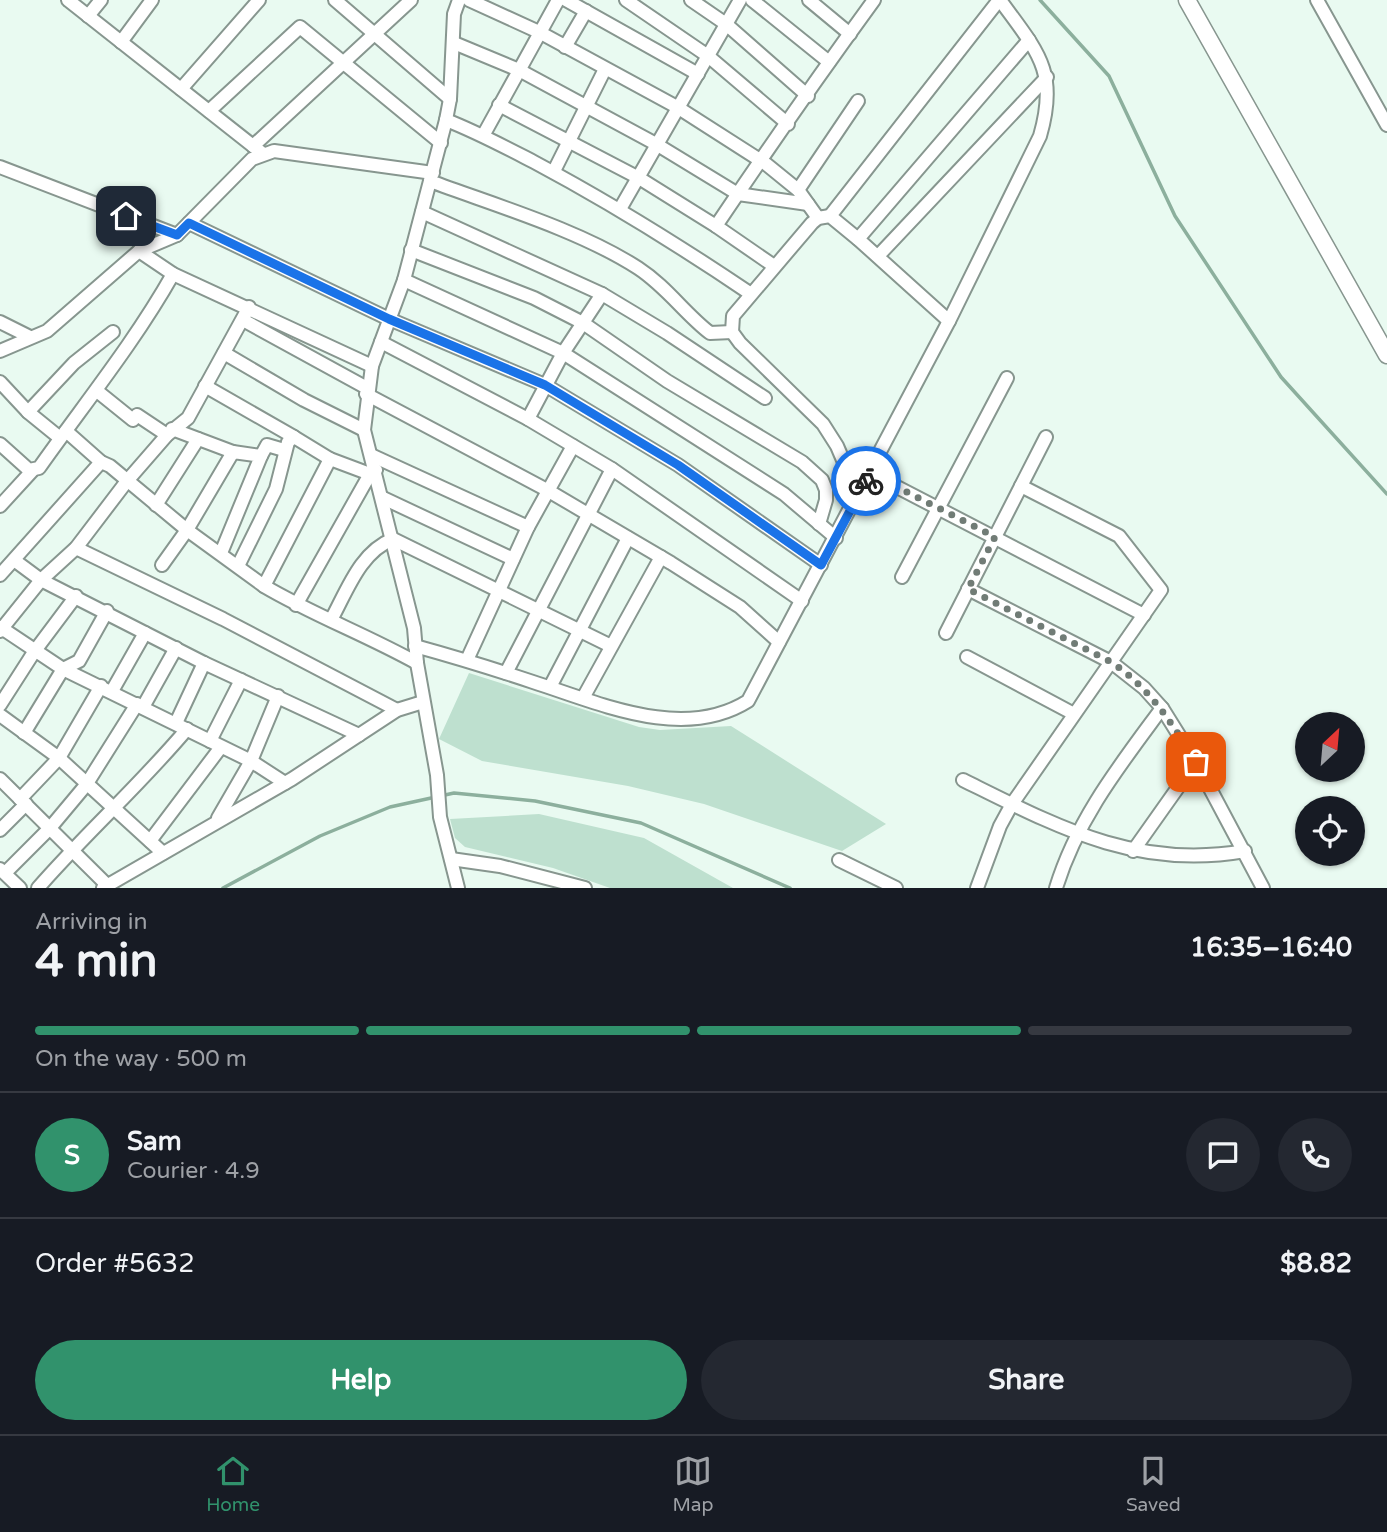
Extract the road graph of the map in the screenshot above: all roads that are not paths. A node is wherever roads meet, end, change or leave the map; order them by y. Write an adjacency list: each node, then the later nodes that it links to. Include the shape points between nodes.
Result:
1 (68, 0): 20 (street)
2 (101, 0): 20 (street)
3 (152, 0): 26 (street)
4 (335, 0): 23 (street)
5 (411, 0): 23 (street)
6 (558, 0): 22 (street)
7 (566, 0): 19 (street)
8 (626, 0): 29 (street)
9 (691, 0): 21 (street)
10 (740, 0): 21 (street)
11 (752, 0): 31 (street)
12 (809, 0): 24 (street)
13 (1000, 0): 25 (street); 62 (street)
14 (1187, 0): 88 (street)
15 (1317, 0): 46 (street)
16 (459, 1): 22 (street); 27 (street)
17 (872, 1): 24 (street)
18 (253, 2): 36 (street)
19 (586, 11): 28 (street); 34 (street)
20 (88, 16): 26 (street)
21 (726, 24): 29 (street); 37 (street)
22 (539, 32): 28 (street); 33 (street)
23 (375, 34): 30 (street); 38 (street)
24 (850, 34): 31 (street)
25 (1029, 40): 35 (street); 66 (street)
26 (121, 42): 36 (street)
27 (454, 43): 33 (street); 38 (street)
28 (565, 47): 32 (street)
29 (708, 56): 34 (street); 45 (street)
30 (344, 62): 43 (street, via 300,27); 49 (street); 51 (street)
31 (829, 62): 37 (street)
32 (606, 69): 41 (street); 42 (street)
33 (519, 70): 40 (street); 41 (street)
34 (698, 74): 42 (street)
35 (1048, 77): 69 (street); 78 (street, via 1040,136)
36 (181, 89): 43 (street)
37 (808, 96): 45 (street)
38 (450, 99): 44 (street)
39 (858, 101): 57 (street)
40 (499, 105): 47 (street); 48 (street)
41 (585, 106): 48 (street); 50 (street)
42 (677, 107): 50 (street); 52 (street)
43 (209, 111): 51 (street)
44 (446, 120): 47 (street); 49 (street)
45 (788, 124): 52 (street)
46 (1387, 125)
47 (484, 134): 54 (street)
48 (570, 141): 54 (street); 56 (street)
49 (441, 143): 55 (street)
50 (656, 144): 56 (street); 58 (street)
51 (258, 149): 55 (street); 63 (street)
52 (759, 160): 57 (street); 58 (street)
53 (0, 167): 65 (street)
54 (554, 172): 60 (street)
55 (431, 177): 61 (street); 82 (street, via 603,248 675,296 710,333)
56 (639, 178): 60 (street); 64 (street)
57 (798, 190): 59 (street)
58 (738, 194): 59 (street); 64 (street)
59 (808, 204): 62 (street)
60 (620, 209): 74 (street)
61 (422, 212): 67 (street); 73 (street)
62 (824, 217): 66 (street); 70 (street)
63 (189, 223): 65 (street); 76 (street)
64 (716, 226): 70 (street)
65 (177, 235): 68 (street)
66 (858, 239): 69 (street)
67 (411, 250): 72 (street); 80 (street, via 534,298)
68 (139, 251): 71 (street); 83 (street, via 47,331)
69 (878, 256): 78 (street)
70 (774, 267): 74 (street)
71 (173, 274): 75 (street); 94 (street)
72 (404, 280): 76 (street); 87 (street)
73 (601, 294): 80 (street); 96 (street)
74 (751, 294): 82 (street, via 733,316)
75 (249, 307): 77 (street); 89 (street)
76 (389, 319): 84 (street); 92 (street)
77 (243, 320): 86 (street); 95 (street)
78 (949, 321): 116 (street)
79 (0, 322): 83 (street)
80 (583, 323): 87 (street); 126 (street, via 667,382 803,462 826,490)
81 (113, 332): 97 (street, via 74,363)
82 (732, 332): 120 (street, via 823,424)
83 (30, 337): 85 (street)
84 (381, 342): 89 (street); 98 (street)
85 (0, 351)
86 (224, 353): 93 (street); 99 (street)
87 (564, 353): 92 (street); 126 (street, via 784,494)
88 (1387, 355)
89 (372, 366): 95 (street)
90 (1007, 378): 124 (street)
91 (0, 382): 97 (street)
92 (545, 385): 98 (street); 139 (street, via 678,465)
93 (205, 386): 100 (street, via 188,418); 102 (street)
94 (97, 391): 100 (street, via 135,418); 101 (street)
95 (367, 391): 99 (street); 119 (street)
96 (765, 398)
97 (28, 412): 101 (street)
98 (528, 419): 106 (street)
99 (364, 430): 110 (street)
100 (170, 432): 104 (street); 117 (street)
101 (63, 435): 112 (street); 114 (street)
102 (294, 437): 107 (street); 111 (street)
103 (1046, 437): 118 (street)
104 (198, 439): 108 (street); 122 (street)
105 (0, 444): 114 (street)
106 (573, 446): 113 (street); 119 (street)
107 (284, 450): 109 (street, via 267,444); 140 (street, via 276,489)
108 (233, 452): 109 (street); 128 (street)
109 (261, 456): 134 (street)
110 (373, 456): 115 (street); 127 (street)
111 (330, 459): 115 (street); 144 (street)
112 (101, 462): 117 (street); 137 (street)
113 (612, 470): 125 (street); 148 (street)
114 (32, 471): 123 (street)
115 (373, 472): 121 (street); 149 (street)
116 (870, 473): 120 (street); 124 (street)
117 (127, 481): 122 (street); 133 (street)
118 (1021, 486): 129 (street); 152 (street, via 1119,536 1161,590)
119 (547, 490): 125 (street); 127 (street)
120 (858, 495): 131 (street)
121 (383, 498): 132 (street); 136 (street)
122 (156, 505): 128 (street)
123 (0, 506)
124 (938, 508): 129 (street); 142 (street)
125 (586, 514): 130 (street); 151 (street)
126 (819, 524): 131 (street)
127 (528, 527): 136 (street)
128 (187, 530): 134 (street); 138 (street)
129 (995, 537): 145 (street); 152 (street)
130 (628, 538): 135 (street); 155 (street)
131 (836, 538): 139 (street)
132 (393, 539): 146 (street); 153 (street, via 366,557); 159 (street)
133 (76, 548): 143 (street); 179 (street)
134 (221, 552): 140 (street)
135 (661, 557): 158 (street, via 740,607); 160 (street)
136 (513, 559): 146 (street)
137 (13, 560): 141 (street); 143 (street)
138 (162, 565)
139 (821, 565): 148 (street)
140 (238, 566): 144 (street)
141 (0, 575)
142 (902, 578)
143 (41, 580): 147 (street); 154 (street)
144 (264, 586): 149 (street)
145 (968, 589): 157 (street); 165 (street)
146 (499, 592): 151 (street); 164 (street)
147 (75, 596): 150 (street); 162 (street)
148 (802, 601): 158 (street)
149 (296, 605): 153 (street)
150 (107, 611): 156 (street); 168 (street, via 79,661)
151 (538, 611): 155 (street); 169 (street)
152 (1144, 615): 165 (street)
153 (331, 620): 167 (street)
154 (1, 629): 162 (street)
155 (579, 631): 160 (street); 171 (street)
156 (145, 633): 161 (street); 172 (street)
157 (946, 633)
158 (779, 642): 174 (street, via 748,701 712,717 652,717)
159 (415, 646): 164 (street); 167 (street)
160 (611, 646): 174 (street)
161 (176, 649): 166 (street); 177 (street)
162 (34, 652): 168 (street); 176 (street)
163 (967, 657): 180 (street)
164 (467, 660): 169 (street)
165 (1111, 662): 178 (street); 180 (street)
166 (204, 663): 170 (street); 182 (street)
167 (416, 663): 175 (street)
168 (63, 669): 172 (street); 183 (street)
169 (506, 673): 171 (street)
170 (241, 680): 173 (street); 185 (street)
171 (550, 687): 174 (street)
172 (106, 688): 177 (street); 186 (street)
173 (278, 696): 184 (street); 187 (street)
174 (583, 698)
175 (422, 702): 179 (street); 205 (street)
176 (0, 705)
177 (140, 705): 182 (street); 192 (street)
178 (1162, 708): 188 (street); 199 (street, via 1105,784)
179 (397, 710): 184 (street)
180 (1074, 714): 194 (street)
181 (0, 715): 183 (street)
182 (182, 726): 185 (street); 195 (street)
183 (24, 733): 186 (street)
184 (359, 735): 191 (street)
185 (216, 744): 187 (street); 200 (street)
186 (59, 758): 192 (street); 193 (street)
187 (251, 761): 191 (street); 196 (street)
188 (1196, 762): 202 (street); 203 (street)
189 (0, 779): 193 (street)
190 (963, 780): 194 (street)
191 (285, 783): 196 (street)
192 (86, 785): 195 (street); 197 (street)
193 (23, 801): 197 (street); 198 (street)
194 (1012, 804): 199 (street); 214 (street)
195 (114, 809): 200 (street); 201 (street)
196 (216, 822): 204 (street)
197 (50, 828): 201 (street); 207 (street)
198 (0, 831)
199 (1077, 833): 202 (street); 215 (street)
200 (150, 841): 204 (street)
201 (71, 850): 208 (street); 210 (street)
202 (1133, 851): 203 (street, via 1190,857)
203 (1245, 851): 216 (street)
204 (163, 853): 208 (street)
205 (451, 859): 211 (street); 212 (street, via 500,866)
206 (839, 860): 213 (street)
207 (2, 871): 209 (street)
208 (105, 887)
209 (20, 888)
210 (38, 888)
211 (458, 888)
212 (585, 888)
213 (896, 888)
214 (976, 888)
215 (1056, 888)
216 (1263, 888)

